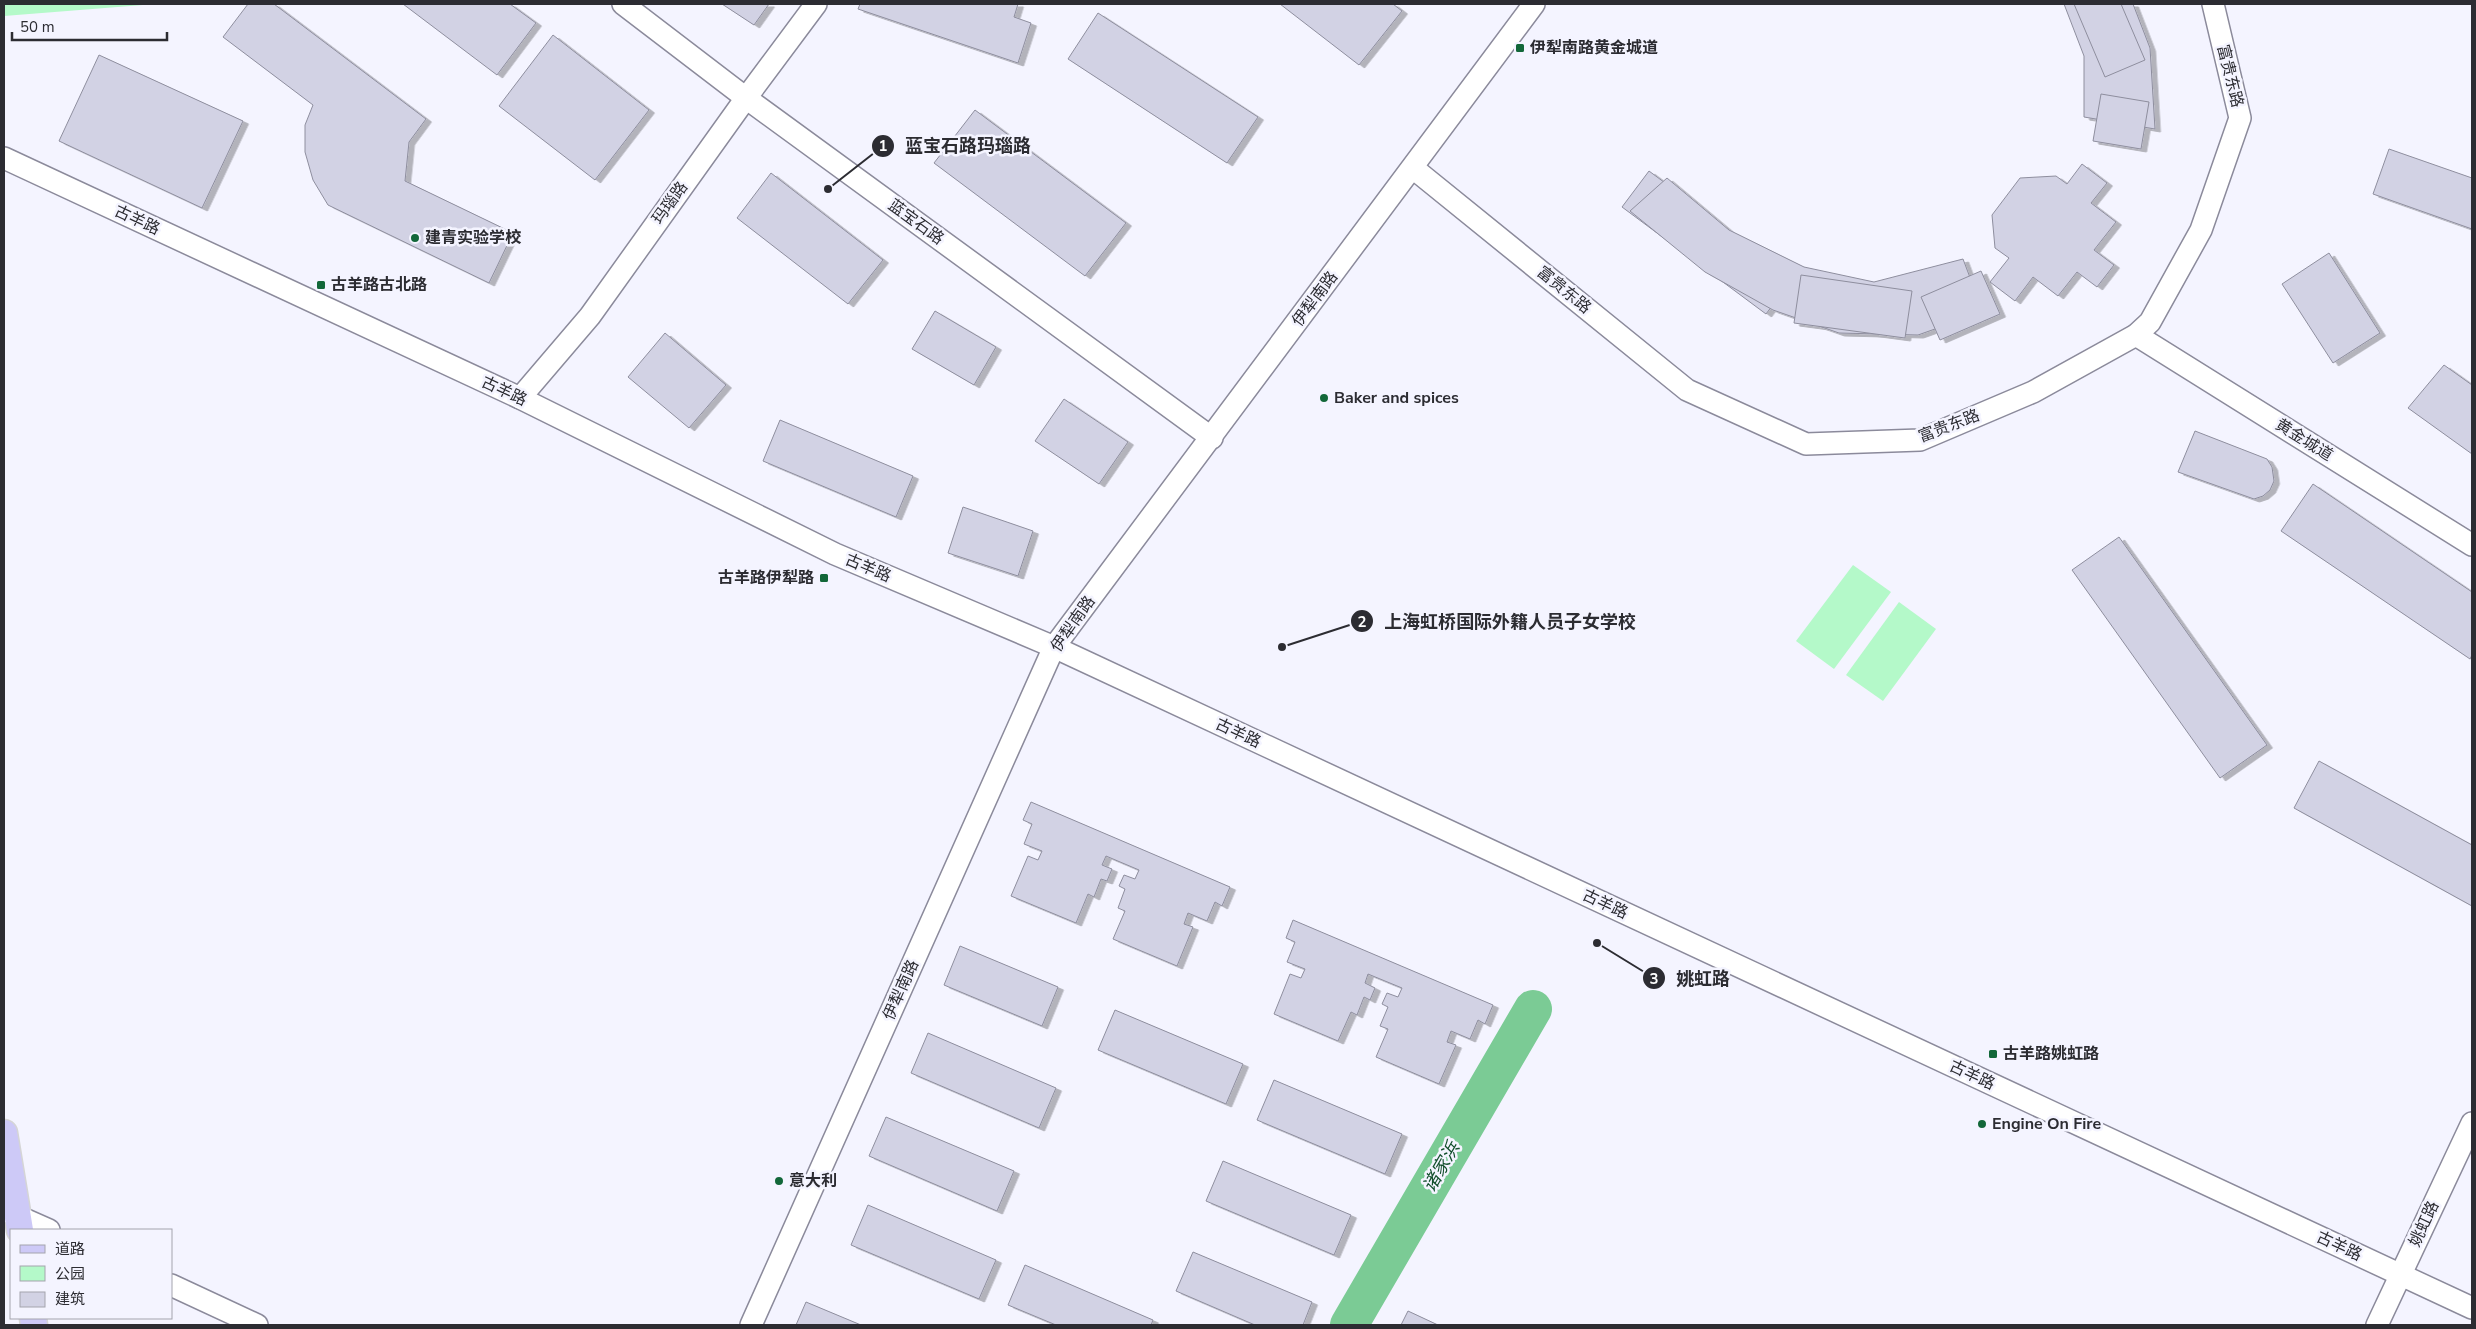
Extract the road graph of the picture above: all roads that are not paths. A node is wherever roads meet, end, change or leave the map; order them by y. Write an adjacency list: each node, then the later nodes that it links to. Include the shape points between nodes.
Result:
1 (623, 4): 5 (street, 蓝宝石路)
2 (816, 4): 5 (street, 玛瑙路)
3 (1534, 4): 7 (street, 伊犁南路)
4 (2212, 4): 8 (street, 富贵东路, via 2240,118 2201,230 2150,322)
5 (746, 98): 9 (street, 玛瑙路, via 590,316); 10 (street, 蓝宝石路)
6 (4, 158): 9 (street, 古羊路)
7 (1413, 168): 8 (street, 富贵东路, via 1687,390 1806,444 1920,440 2033,392); 10 (street, 伊犁南路)
8 (2136, 335): 11 (street, 黄金城道)
9 (520, 398): 12 (street, 古羊路, via 835,554)
10 (1212, 438): 12 (street, 伊犁南路)
11 (2472, 545)
12 (1054, 648): 17 (street, 古羊路); 21 (street, 伊犁南路)
13 (2472, 1123): 17 (street, 姚虹路)
14 (4, 1133): 15 (main road)
15 (13, 1219): 16 (street)
16 (46, 1229)
17 (2401, 1275): 19 (street, 古羊路); 22 (street, 姚虹路)
18 (172, 1285): 20 (street)
19 (2472, 1308)
20 (257, 1325)
21 (751, 1325)
22 (2376, 1325)

